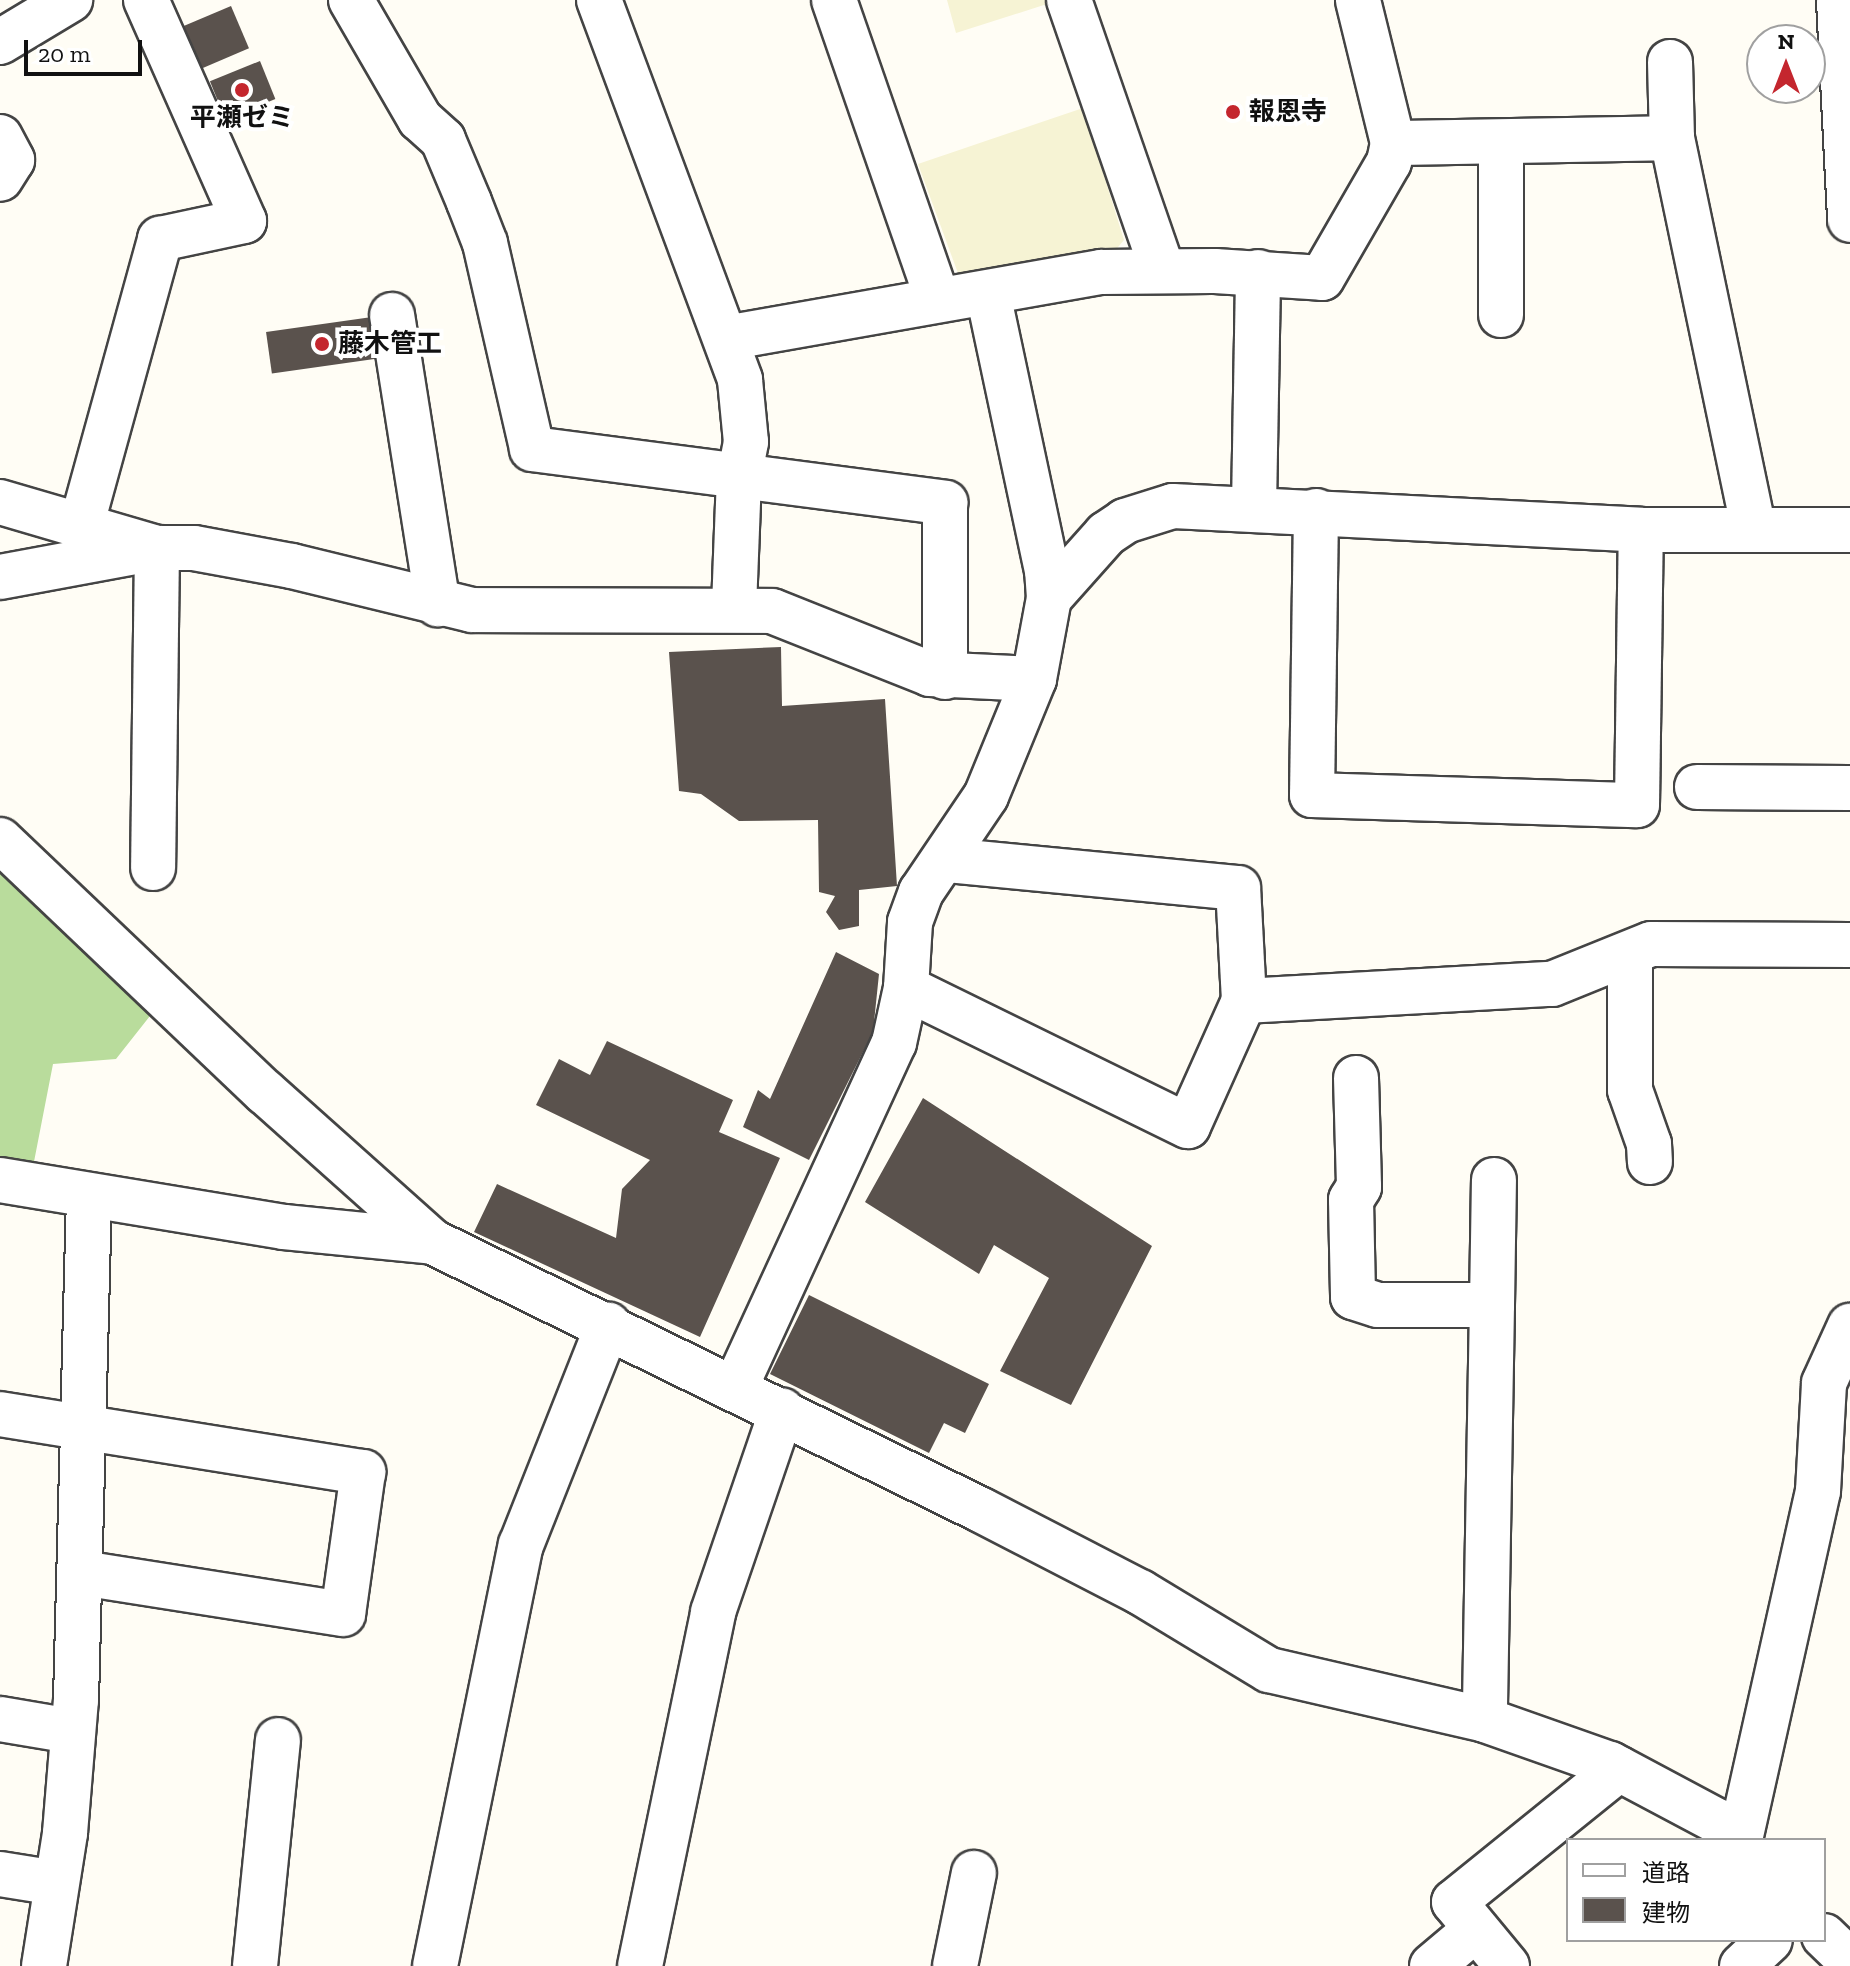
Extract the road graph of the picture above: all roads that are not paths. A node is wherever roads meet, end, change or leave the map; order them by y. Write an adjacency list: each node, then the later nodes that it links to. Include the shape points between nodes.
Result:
1 (70, 0): 9 (street)
2 (146, 0): 29 (street, via 244,221 160,239)
3 (351, 0): 25 (street, via 420,119 443,140 464,190 485,243 532,449)
4 (599, 0): 24 (street)
5 (834, 0): 21 (street)
6 (1069, 0): 18 (street)
7 (1358, 0): 14 (street)
8 (1839, 0): 10 (street)
9 (0, 42)
10 (1847, 58): 17 (street)
11 (1670, 62): 13 (street)
12 (0, 137): 16 (street, via 12,160)
13 (1672, 138): 15 (street); 31 (street)
14 (1393, 143): 15 (street); 19 (street, via 1389,162 1322,278)
15 (1501, 143): 23 (street)
16 (0, 179)
17 (1850, 220)
18 (1162, 269): 19 (street); 20 (street, via 1101,272)
19 (1258, 272): 27 (street)
20 (988, 293): 21 (street); 35 (street)
21 (937, 298): 24 (street)
22 (392, 315): 36 (street)
23 (1501, 315)
24 (726, 338): 25 (street, via 745,407)
25 (739, 477): 37 (street); 38 (street, via 945,503)
26 (0, 502): 29 (street)
27 (1254, 507): 28 (street); 35 (street, via 1173,506 1125,521)
28 (1316, 511): 30 (street); 30 (street, via 1312,795 1637,805)
29 (82, 523): 33 (street)
30 (1641, 530): 31 (street)
31 (1754, 530): 32 (street)
32 (1850, 530)
33 (157, 548): 34 (street); 36 (street, via 194,548 292,566); 44 (street)
34 (0, 577)
35 (1049, 598): 39 (street)
36 (438, 604): 37 (street, via 472,610)
37 (734, 609): 38 (street, via 772,611)
38 (945, 677): 39 (street)
39 (1034, 679): 43 (street, via 986,796)
40 (1697, 787): 41 (street)
41 (1850, 788)
42 (0, 840): 54 (street, via 265,1092)
43 (946, 860): 47 (street, via 921,892 910,922); 48 (street, via 1238,888)
44 (153, 868)
45 (1850, 945): 46 (street, via 1651,944)
46 (1630, 956): 48 (street, via 1552,984); 50 (street, via 1630,1090)
47 (906, 988): 48 (street, via 1188,1126); 58 (street, via 894,1043)
48 (1244, 1001)
49 (1356, 1078): 55 (street, via 1359,1187 1351,1200 1353,1297 1378,1305)
50 (1650, 1162)
51 (0, 1180): 53 (street)
52 (1494, 1180): 55 (street)
53 (89, 1197): 54 (street, via 284,1227); 61 (street)
54 (433, 1242): 56 (street)
55 (1492, 1305): 64 (street)
56 (608, 1325): 58 (street); 77 (street, via 521,1545)
57 (1849, 1330): 69 (street, via 1824,1383 1818,1491)
58 (736, 1386): 59 (street)
59 (782, 1410): 64 (street, via 1140,1592 1269,1670); 78 (street, via 713,1612)
60 (0, 1414): 61 (street)
61 (85, 1430): 62 (street); 62 (street, via 363,1472 343,1614)
62 (81, 1573): 65 (street)
63 (0, 1719): 65 (street)
64 (1485, 1720): 67 (street)
65 (71, 1731): 72 (street, via 70,1789)
66 (278, 1740): 76 (street)
67 (1619, 1769): 68 (street, via 1717,1821); 73 (street, via 1454,1902)
68 (1736, 1838)
69 (1738, 1838)
70 (974, 1873): 79 (street)
71 (0, 1874): 72 (street)
72 (56, 1883): 75 (street)
73 (1476, 1929): 80 (street); 81 (street)
74 (1768, 1942): 82 (street)
75 (44, 1966)
76 (255, 1966)
77 (435, 1966)
78 (640, 1966)
79 (955, 1966)
80 (1432, 1966)
81 (1507, 1966)
82 (1742, 1966)

